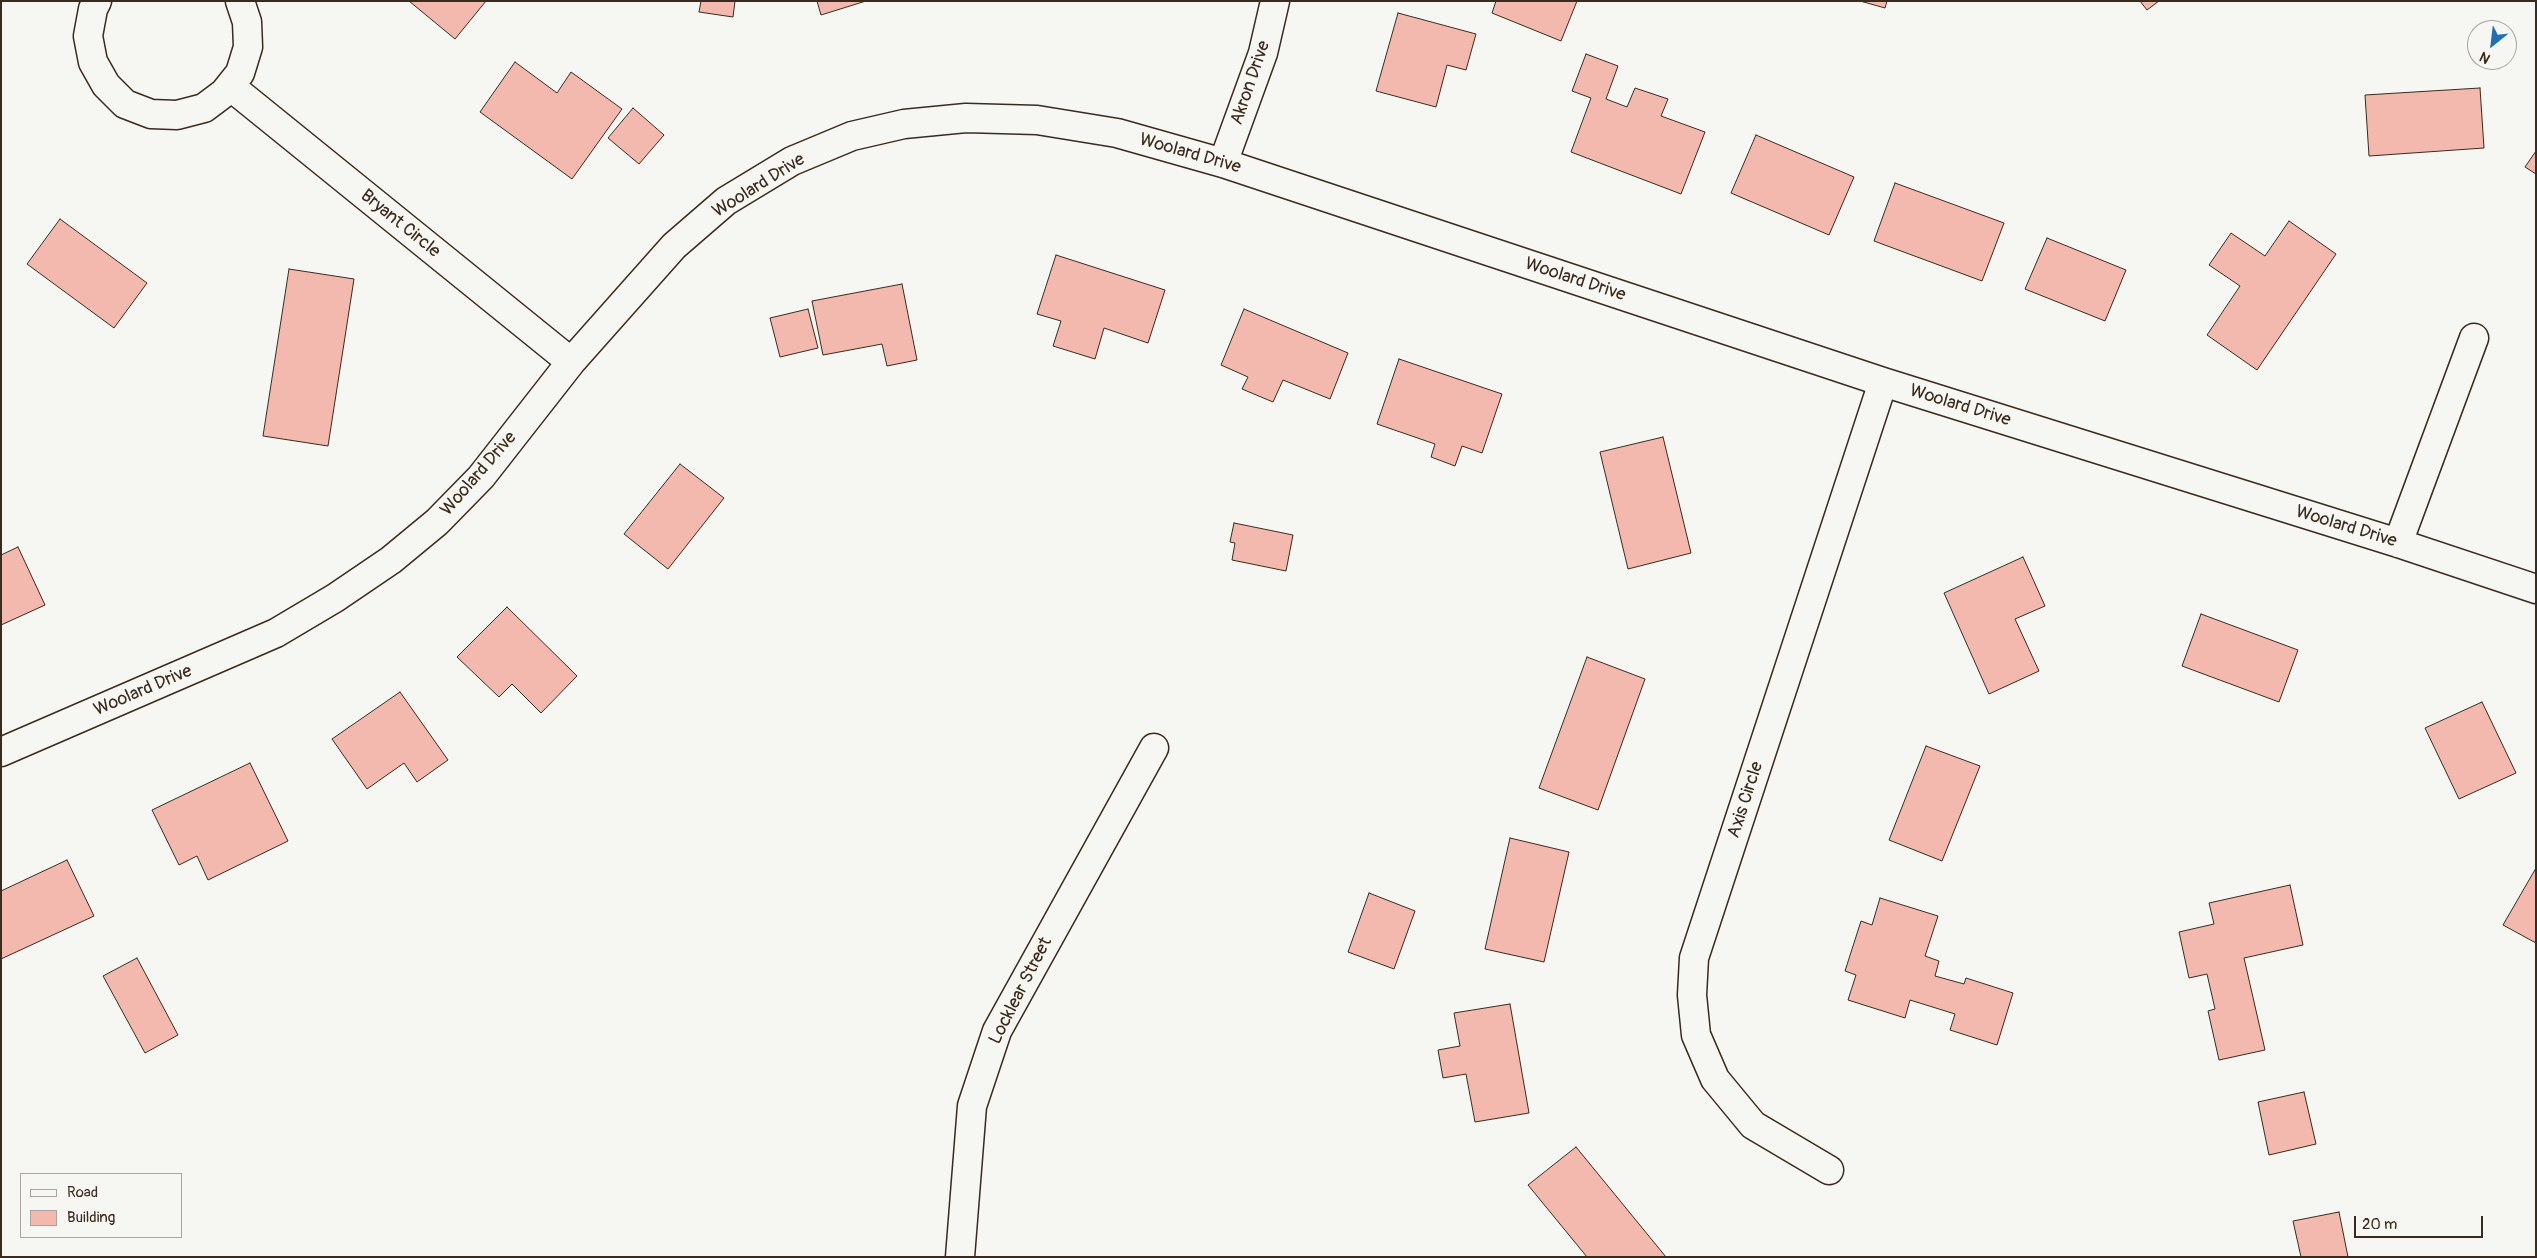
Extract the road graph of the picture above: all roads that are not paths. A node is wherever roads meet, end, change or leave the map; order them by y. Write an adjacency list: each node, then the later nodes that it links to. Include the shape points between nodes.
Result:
1 (97, 1): 4 (street, via 88,36 93,62 106,86 125,104 151,114 177,115 204,108)
2 (240, 1): 4 (street, via 247,22 248,48 240,72)
3 (1275, 1): 5 (street, Akron Drive, via 1263,53)
4 (230, 86): 7 (street, Bryant Circle)
5 (1223, 163): 7 (street, Woolard Drive, via 1117,133 1037,120 957,118 904,124 852,136 792,161 726,201 674,246); 8 (street, Woolard Drive)
6 (2474, 338): 9 (street)
7 (571, 362): 12 (street, Woolard Drive, via 481,477 437,522 392,560 276,632)
8 (1883, 382): 9 (street, Woolard Drive); 13 (street, Axis Circle, via 1694,958 1692,995 1696,1035 1715,1079 1754,1125)
9 (2398, 543): 10 (street, Woolard Drive)
10 (2536, 588)
11 (1154, 748): 14 (street, Locklear Street, via 997,1031 972,1106)
12 (1, 752)
13 (1829, 1170)
14 (960, 1257)

